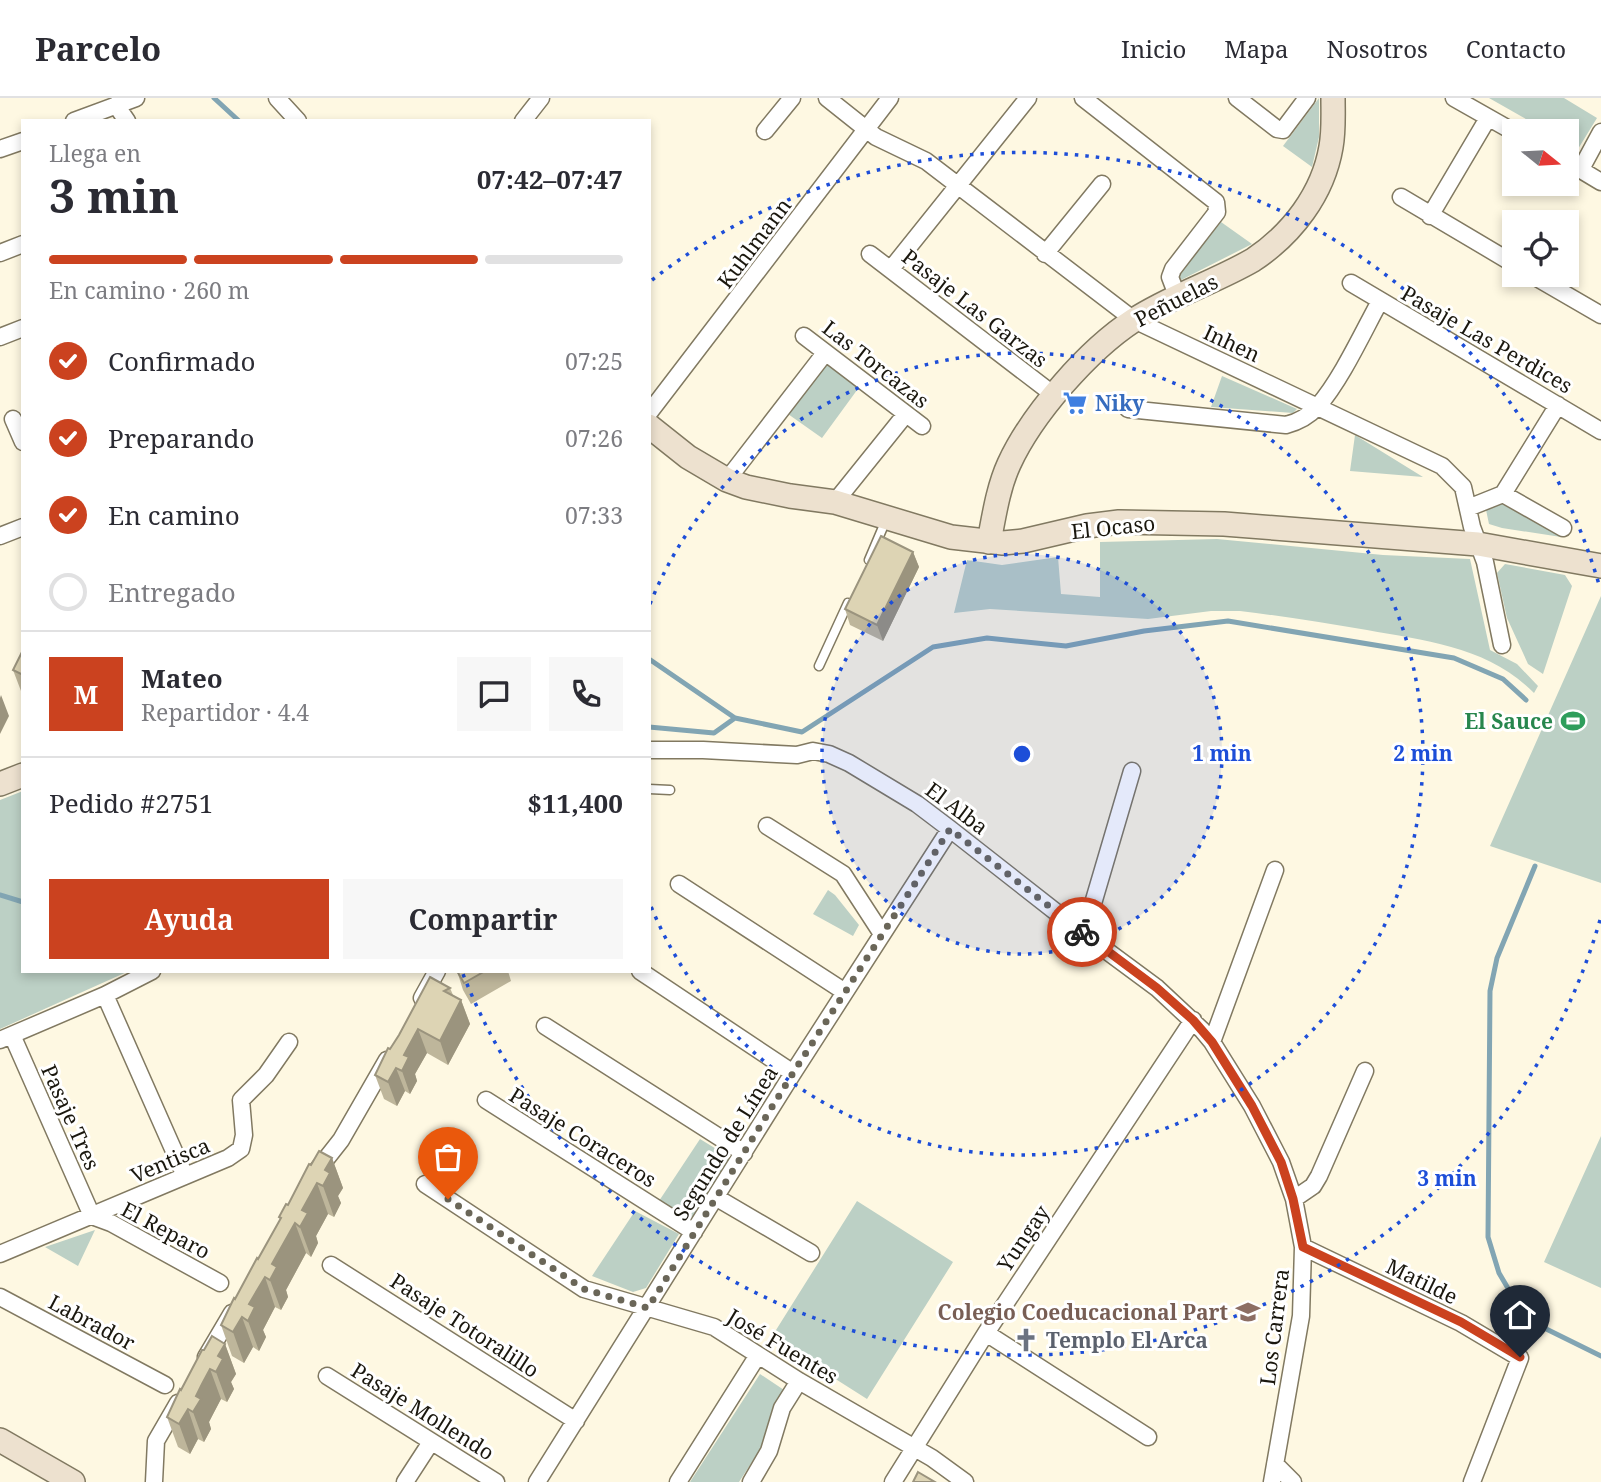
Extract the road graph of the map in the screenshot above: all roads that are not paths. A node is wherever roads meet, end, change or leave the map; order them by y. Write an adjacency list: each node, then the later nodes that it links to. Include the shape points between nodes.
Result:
1 (84, 98): 16 (street)
2 (136, 98): 14 (street)
3 (277, 98): 18 (street)
4 (540, 98): 19 (street)
5 (792, 98): 22 (street)
6 (827, 98): 21 (street, Inhen)
7 (890, 98): 21 (street, Kuhlmann)
8 (1028, 98): 30 (street)
9 (1083, 98): 41 (street, via 1216,202 1217,212 1170,276)
10 (1237, 98): 11 (street, via 1283,130)
11 (1307, 98)
12 (1334, 98): 41 (street, Peñuelas, via 1331,147 1310,203 1268,250)
13 (1454, 98): 15 (street)
14 (116, 105): 16 (street); 17 (street)
15 (1488, 118): 20 (street); 32 (street)
16 (80, 119)
17 (126, 119)
18 (296, 119)
19 (524, 119)
20 (1502, 126)
21 (866, 130): 30 (street, Inhen, via 926,161); 53 (street, Kuhlmann)
22 (765, 131)
23 (1601, 132): 26 (street)
24 (21, 142): 25 (street)
25 (0, 149)
26 (1579, 159)
27 (1579, 168): 28 (street)
28 (1601, 182)
29 (1102, 184): 36 (street)
30 (959, 185): 36 (street, Inhen); 38 (street)
31 (1401, 197): 32 (street)
32 (1430, 216): 37 (street)
33 (21, 245): 34 (street)
34 (0, 253)
35 (870, 254): 38 (street, Pasaje Las Garzas)
36 (1045, 254): 44 (street, Inhen)
37 (1502, 257)
38 (891, 269): 49 (street, Pasaje Las Garzas)
39 (1351, 284): 42 (street, Pasaje Las Perdices)
40 (1553, 287): 43 (street)
41 (1178, 298): 44 (street, Peñuelas)
42 (1380, 301): 50 (street, Pasaje Las Perdices); 51 (street)
43 (1601, 315)
44 (1134, 320): 49 (street, Peñuelas, via 1097,350); 51 (street, Inhen)
45 (21, 329): 47 (street)
46 (804, 336): 48 (street, Las Torcazas)
47 (0, 337)
48 (825, 354): 54 (street, Las Torcazas); 60 (street)
49 (1054, 396): 68 (street, Peñuelas, via 1008,466)
50 (1558, 405): 58 (street, Pasaje Las Perdices); 61 (street)
51 (1318, 407): 52 (street, via 1299,422 1286,425); 63 (street, Inhen, via 1442,466 1463,487)
52 (1128, 409)
53 (651, 410)
54 (905, 415): 56 (street, Las Torcazas); 62 (street)
55 (12, 419): 59 (street)
56 (922, 426)
57 (651, 428): 60 (street, El Ocaso)
58 (1601, 430)
59 (21, 438)
60 (727, 480): 62 (street, El Ocaso)
61 (1503, 494): 63 (street); 66 (street)
62 (835, 502): 64 (street, El Ocaso)
63 (1468, 508): 69 (street, Inhen)
64 (886, 517): 68 (street, El Ocaso, via 951,537); 71 (lane)
65 (21, 528): 67 (street)
66 (1563, 528)
67 (0, 536)
68 (989, 542): 69 (street, El Ocaso, via 1023,541 1087,526 1143,521)
69 (1478, 544): 70 (street, El Ocaso); 73 (street, Inhen)
70 (1601, 566)
71 (865, 569)
72 (854, 591): 74 (lane)
73 (1502, 645)
74 (819, 666)
75 (651, 750): 82 (street, El Alba, via 829,754 885,783)
76 (1132, 771): 86 (street)
77 (21, 776): 78 (street)
78 (0, 784)
79 (651, 789): 80 (lane)
80 (670, 790)
81 (767, 826): 85 (street, via 843,874)
82 (950, 829): 85 (street, Segundo de Línea); 86 (street, El Alba)
83 (1275, 870): 97 (street)
84 (679, 884): 90 (street)
85 (882, 934): 90 (street, Segundo de Línea)
86 (1084, 934): 93 (street, El Alba)
87 (148, 973): 91 (street)
88 (436, 973): 92 (street)
89 (643, 973): 100 (street)
90 (845, 992): 100 (street, Segundo de Línea)
91 (105, 995): 95 (street); 103 (street)
92 (417, 1007)
93 (1193, 1020): 97 (street); 118 (street, Yungay)
94 (545, 1026): 102 (street)
95 (6, 1038): 108 (street, Pasaje Tres)
96 (289, 1042): 103 (street, Ventisca, via 241,1100 241,1149)
97 (1212, 1042): 107 (street, via 1281,1162)
98 (396, 1044): 105 (street, via 341,1140)
99 (1364, 1071): 107 (street, via 1319,1176)
100 (793, 1073): 102 (street, Segundo de Línea)
101 (486, 1100): 109 (street, Pasaje Coraceros)
102 (744, 1153): 106 (street, Segundo de Línea)
103 (186, 1176): 108 (street, Ventisca)
104 (425, 1184): 117 (street, José Fuentes, via 584,1289)
105 (304, 1192)
106 (717, 1198): 109 (street, Segundo de Línea); 111 (street)
107 (1293, 1199): 110 (street, Los Carrera)
108 (92, 1216): 112 (street, Ventisca); 114 (street, El Reparo)
109 (694, 1232): 117 (street, Segundo de Línea)
110 (1303, 1247): 130 (street, Los Carrera, via 1301,1316); 143 (street, Matilde, via 1461,1322 1520,1357)
111 (811, 1253)
112 (0, 1254)
113 (331, 1265): 125 (street, Pasaje Totoralillo)
114 (220, 1283)
115 (0, 1297): 123 (street, Labrador)
116 (240, 1299): 120 (street)
117 (648, 1308): 119 (street, José Fuentes, via 714,1327); 125 (street, Segundo de Línea)
118 (986, 1333): 126 (street); 129 (street, Yungay)
119 (758, 1355): 122 (street, José Fuentes); 137 (street)
120 (198, 1370)
121 (327, 1376): 128 (street, Pasaje Mollendo)
122 (799, 1381): 129 (street, José Fuentes); 138 (street, via 782,1408 769,1451)
123 (164, 1385)
124 (184, 1394): 133 (street, via 156,1441)
125 (576, 1421): 136 (street, Segundo de Línea)
126 (1148, 1437)
127 (0, 1440): 131 (street)
128 (431, 1442): 134 (street); 135 (street, Pasaje Mollendo)
129 (913, 1448): 139 (street, Yungay); 140 (street, José Fuentes)
130 (1275, 1464): 141 (street, Los Carrera); 142 (street)
131 (48, 1476): 132 (street)
132 (73, 1482)
133 (154, 1482)
134 (405, 1482)
135 (496, 1482)
136 (537, 1482)
137 (678, 1482)
138 (751, 1482)
139 (893, 1482)
140 (965, 1482)
141 (1272, 1482)
142 (1293, 1482)
143 (1472, 1482)

